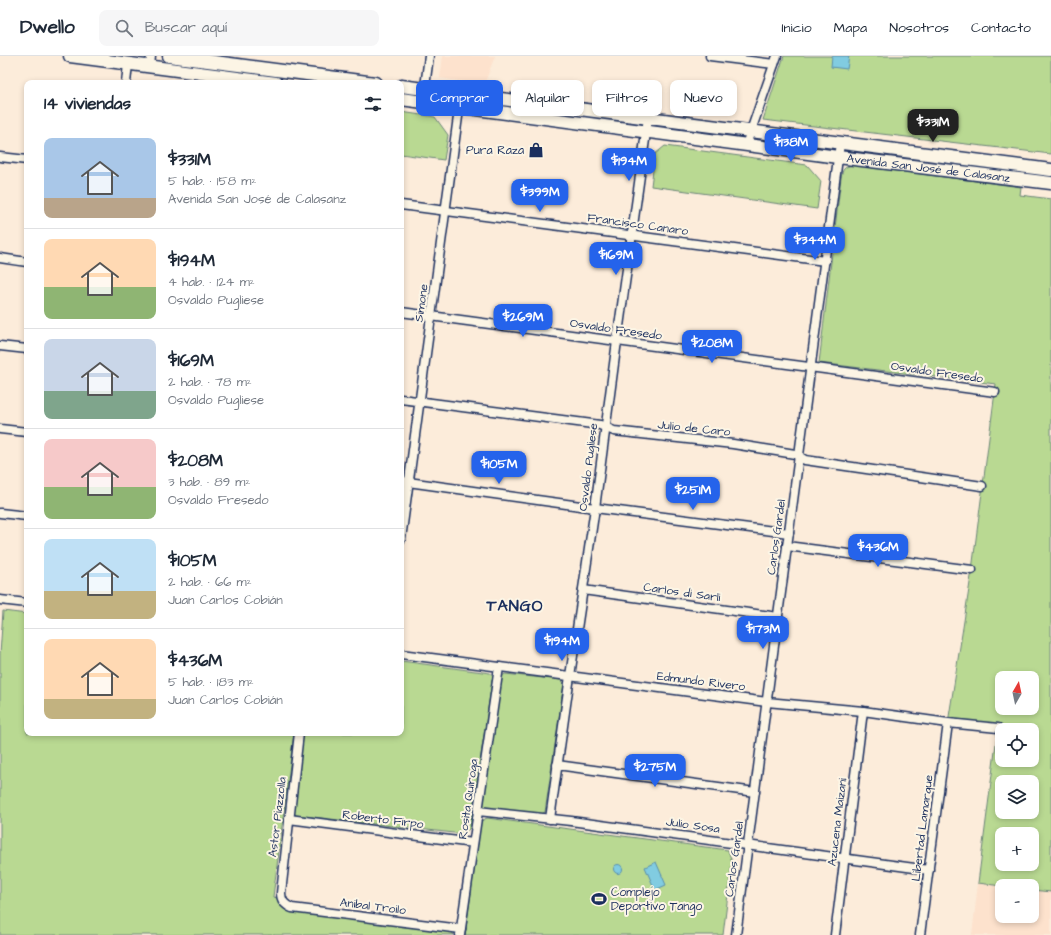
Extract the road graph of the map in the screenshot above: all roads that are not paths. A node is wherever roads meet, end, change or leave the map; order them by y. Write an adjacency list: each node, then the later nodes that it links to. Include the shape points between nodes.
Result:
1 (70, 56): 7 (main road)
2 (169, 56): 8 (main road)
3 (429, 56): 14 (street)
4 (710, 56): 5 (street)
5 (775, 60): 23 (street)
6 (151, 61): 7 (main road); 11 (main road)
7 (128, 64): 10 (street)
8 (268, 69): 9 (main road); 12 (street)
9 (281, 77): 13 (main road)
10 (126, 80)
11 (254, 80)
12 (270, 80)
13 (328, 80)
14 (425, 80)
15 (404, 86): 16 (main road, Avenida San José de Calasanz)
16 (416, 88)
17 (404, 99): 19 (main road, Avenida San José de Calasanz)
18 (503, 99): 22 (main road, Avenida San José de Calasanz)
19 (416, 101)
20 (503, 113): 24 (main road, Avenida San José de Calasanz)
21 (459, 116): 33 (street, Simone)
22 (648, 118): 23 (main road, Avenida San José de Calasanz); 24 (street, Osvaldo Pugliese)
23 (750, 131): 25 (main road, Avenida San José de Calasanz); 26 (street)
24 (646, 132): 26 (main road, Avenida San José de Calasanz); 34 (street, Osvaldo Pugliese)
25 (840, 143): 28 (street, Carlos Gardel); 30 (main road, Avenida San José de Calasanz)
26 (746, 145): 28 (main road, Avenida San José de Calasanz)
27 (0, 157): 29 (street)
28 (838, 157): 31 (main road, Avenida San José de Calasanz); 36 (street, Carlos Gardel)
29 (24, 160)
30 (1051, 170)
31 (1051, 183)
32 (404, 205): 33 (street, Francisco Canaro)
33 (446, 211): 34 (street, Francisco Canaro); 39 (street, Simone)
34 (631, 236): 36 (street, Francisco Canaro); 40 (street, Osvaldo Pugliese)
35 (0, 258): 37 (street)
36 (825, 261): 43 (street, Carlos Gardel)
37 (24, 262)
38 (404, 312): 39 (street, Osvaldo Fresedo)
39 (431, 316): 40 (street, Osvaldo Fresedo); 46 (street, Simone)
40 (616, 341): 43 (street, Osvaldo Fresedo); 47 (street, Osvaldo Pugliese)
41 (0, 346): 42 (street)
42 (24, 349)
43 (811, 367): 44 (street, Osvaldo Fresedo); 50 (street, Carlos Gardel)
44 (995, 392)
45 (404, 399): 46 (street, Julio de Caro)
46 (420, 401): 47 (street, Julio de Caro); 51 (street, Simone)
47 (606, 427): 50 (street, Julio de Caro, via 614,431 733,444); 54 (street, Osvaldo Pugliese)
48 (0, 429): 49 (street)
49 (24, 432)
50 (799, 456): 52 (street, Julio de Caro, via 805,460); 57 (street, Carlos Gardel)
51 (405, 482): 53 (street, Simone); 54 (street)
52 (982, 486)
53 (404, 496)
54 (595, 508): 57 (street); 60 (street, Osvaldo Pugliese)
55 (0, 513): 56 (street)
56 (24, 516)
57 (789, 533): 58 (street, Carlos Gardel)
58 (787, 546): 59 (street); 63 (street, Carlos Gardel)
59 (972, 570)
60 (583, 590): 63 (street, Carlos di Sarli); 66 (street, Osvaldo Pugliese)
61 (0, 600): 62 (street)
62 (24, 603)
63 (778, 617): 67 (street, Carlos Gardel)
64 (404, 654): 65 (street, Edmundo Rivero)
65 (499, 667): 66 (street, Edmundo Rivero); 74 (street, Rosita Quiroga)
66 (570, 676): 67 (street, Edmundo Rivero); 72 (street, Osvaldo Pugliese)
67 (767, 702): 68 (street, Edmundo Rivero); 73 (street, Carlos Gardel)
68 (863, 711): 69 (street, Edmundo Rivero); 79 (street, Azucena Maizani)
69 (948, 723): 70 (street, Edmundo Rivero); 80 (street, Libertad Lamarque)
70 (995, 728)
71 (299, 736): 75 (street, Astor Piazzolla)
72 (557, 765): 73 (street); 76 (street, Osvaldo Pugliese)
73 (755, 792): 78 (street, Carlos Gardel)
74 (478, 811): 76 (street, Julio Sosa); 77 (street, Rosita Quiroga)
75 (289, 819): 77 (street, Roberto Firpo); 81 (street, Astor Piazzolla, via 281,893)
76 (550, 819): 78 (street, Julio Sosa)
77 (473, 843): 82 (street, Rosita Quiroga)
78 (748, 845): 79 (street, Julio Sosa); 83 (street, Carlos Gardel)
79 (844, 858): 80 (street, Julio Sosa); 84 (street, Azucena Maizani)
80 (929, 870): 85 (street, Libertad Lamarque)
81 (284, 903): 82 (street, Anibal Troilo, via 292,908)
82 (461, 932)
83 (736, 935)
84 (835, 935)
85 (920, 935)

